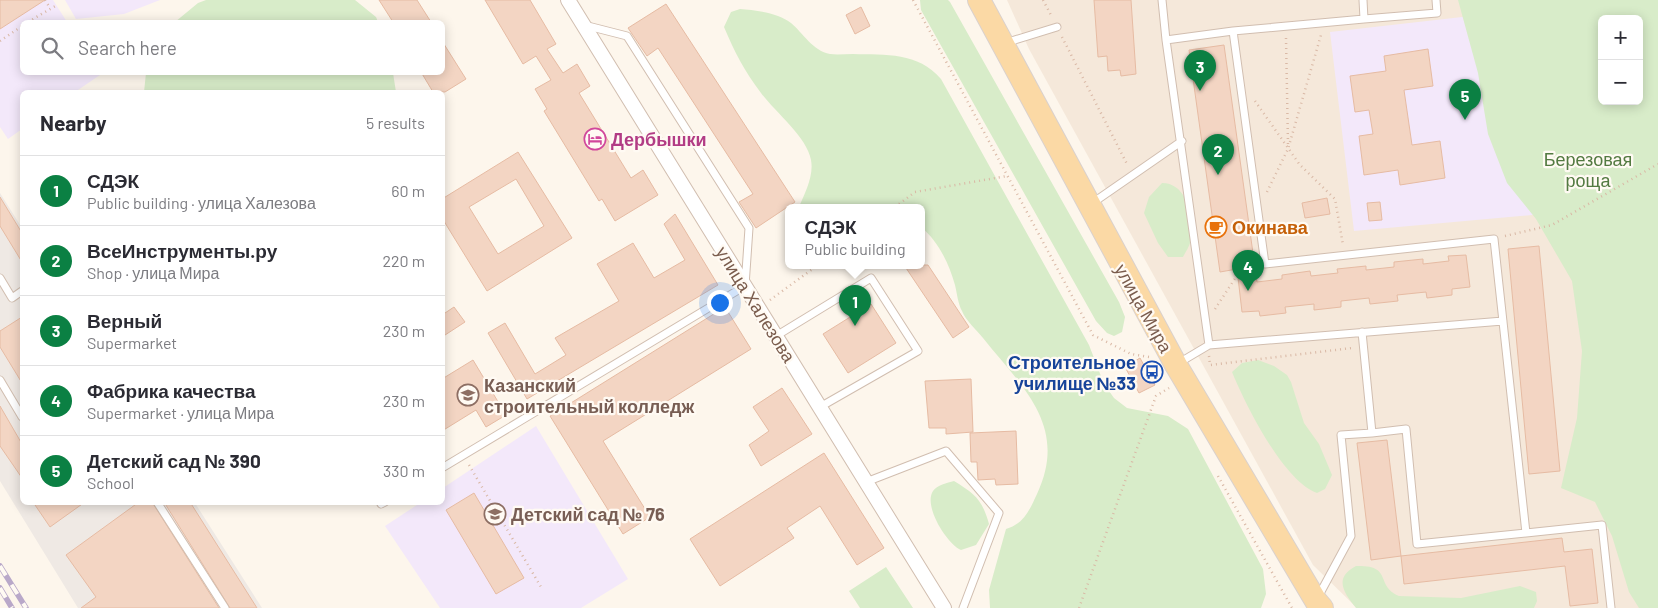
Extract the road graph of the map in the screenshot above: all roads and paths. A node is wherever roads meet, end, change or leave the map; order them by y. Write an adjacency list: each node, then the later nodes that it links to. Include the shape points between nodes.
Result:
1 (45, 0): 10 (path)
2 (568, 0): 14 (street, улица Халезова)
3 (913, 0): 26 (path)
4 (979, 0): 21 (main road, улица Мира)
5 (1043, 0): 17 (path)
6 (1162, 0): 19 (lane)
7 (1363, 0): 11 (lane)
8 (1436, 0): 11 (lane, via 1438,13)
9 (57, 5): 10 (path)
10 (50, 8): 12 (path)
11 (1364, 18): 13 (lane)
12 (31, 20)
13 (1325, 22): 15 (lane); 24 (path)
14 (584, 25): 36 (street, улица Халезова); 36 (lane, via 627,36 749,228)
15 (1286, 26): 18 (lane); 24 (path)
16 (20, 27): 20 (path)
17 (1057, 27): 21 (lane); 27 (path)
18 (1233, 31): 19 (lane); 30 (lane)
19 (1166, 40): 23 (lane)
20 (0, 41)
21 (1002, 44): 29 (main road, улица Мира)
22 (1255, 101): 24 (path)
23 (1182, 141): 27 (lane); 40 (lane)
24 (1288, 149): 30 (path); 32 (path, via 1300,165 1336,198)
25 (1658, 164): 31 (path, via 1552,225)
26 (1006, 176): 28 (path, via 915,192); 45 (path, via 1093,335 1131,354 1148,356)
27 (1133, 176): 29 (lane)
28 (898, 204)
29 (1089, 206): 47 (main road, улица Мира)
30 (1258, 212): 33 (lane)
31 (1494, 239): 32 (lane); 39 (lane)
32 (1344, 255): 33 (lane)
33 (1265, 264): 40 (path, via 1255,272 1236,277)
34 (813, 269): 38 (path)
35 (0, 278): 37 (lane, via 12,298)
36 (745, 286): 38 (street, улица Халезова); 54 (lane)
37 (20, 292)
38 (759, 309): 42 (street, улица Халезова)
39 (1503, 321): 41 (lane); 59 (lane)
40 (1206, 323): 43 (lane)
41 (1362, 332): 43 (lane); 44 (lane)
42 (776, 336): 51 (street, улица Халезова); 51 (lane, via 871,278 918,351)
43 (1209, 345): 47 (lane)
44 (1364, 347): 46 (path); 53 (lane)
45 (1153, 364)
46 (1210, 365)
47 (1170, 372): 49 (path); 61 (main road, улица Мира)
48 (0, 380): 52 (lane)
49 (1169, 388): 50 (path); 65 (path, via 1156,396)
50 (1173, 396)
51 (820, 408): 57 (street, улица Халезова)
52 (20, 414)
53 (1372, 433): 59 (lane, via 1406,429 1417,544); 61 (lane, via 1341,434 1351,536)
54 (463, 455): 55 (lane); 60 (path)
55 (445, 466)
56 (1215, 471): 66 (path)
57 (866, 482): 63 (street, улица Халезова); 64 (lane, via 946,451 999,513)
58 (159, 505): 62 (lane)
59 (1526, 533): 67 (lane, via 1602,525)
60 (541, 588)
61 (1314, 606)
62 (225, 608)
63 (944, 608)
64 (962, 608)
65 (1079, 608)
66 (1292, 608)
67 (1611, 608)

